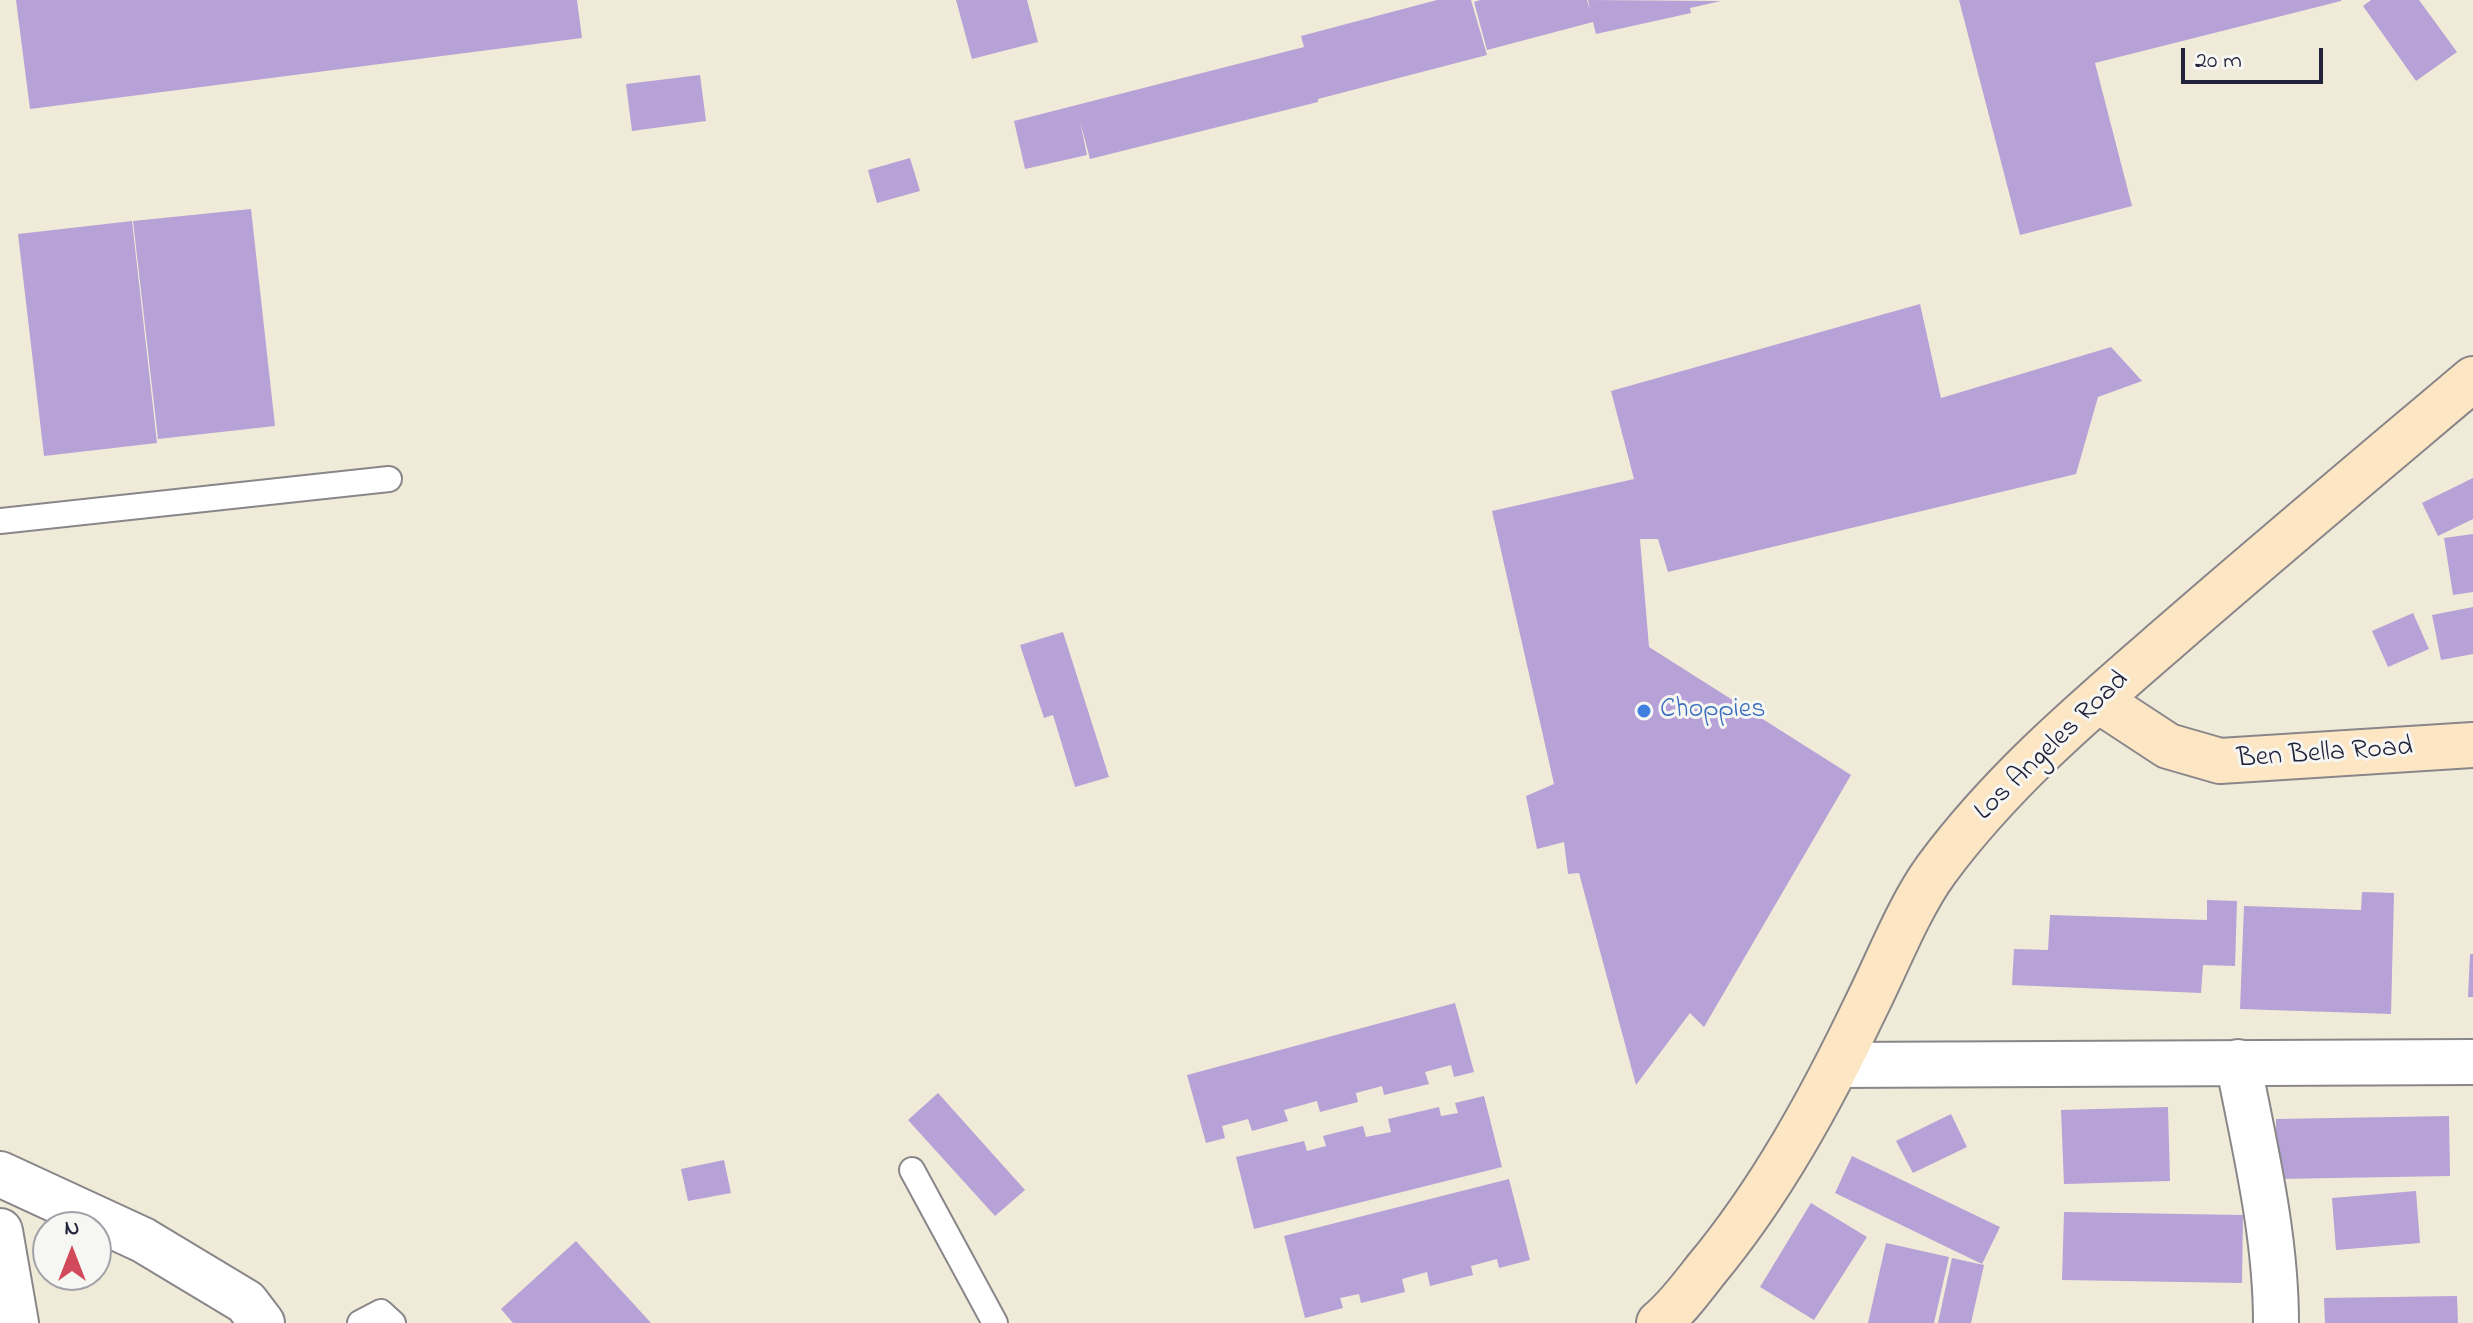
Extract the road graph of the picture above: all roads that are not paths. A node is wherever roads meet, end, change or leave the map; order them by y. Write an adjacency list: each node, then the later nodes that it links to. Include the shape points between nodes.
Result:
1 (2473, 379): 4 (main road, Los Angeles Road)
2 (389, 479): 3 (lane)
3 (0, 521)
4 (2098, 700): 5 (main road, Ben Bella Road, via 2168,746 2220,761); 8 (main road, Los Angeles Road, via 2022,769 1933,874)
5 (2473, 745)
6 (2238, 1062): 7 (street); 8 (street); 18 (street, via 2264,1196)
7 (2473, 1062)
8 (1838, 1065): 12 (main road, Los Angeles Road, via 1762,1193)
9 (912, 1170): 17 (lane)
10 (0, 1174): 14 (street, via 143,1240 246,1302)
11 (0, 1231): 13 (street)
12 (1667, 1319)
13 (16, 1323)
14 (262, 1323)
15 (360, 1323): 16 (lane, via 381,1312)
16 (393, 1323)
17 (995, 1323)
18 (2276, 1323)

